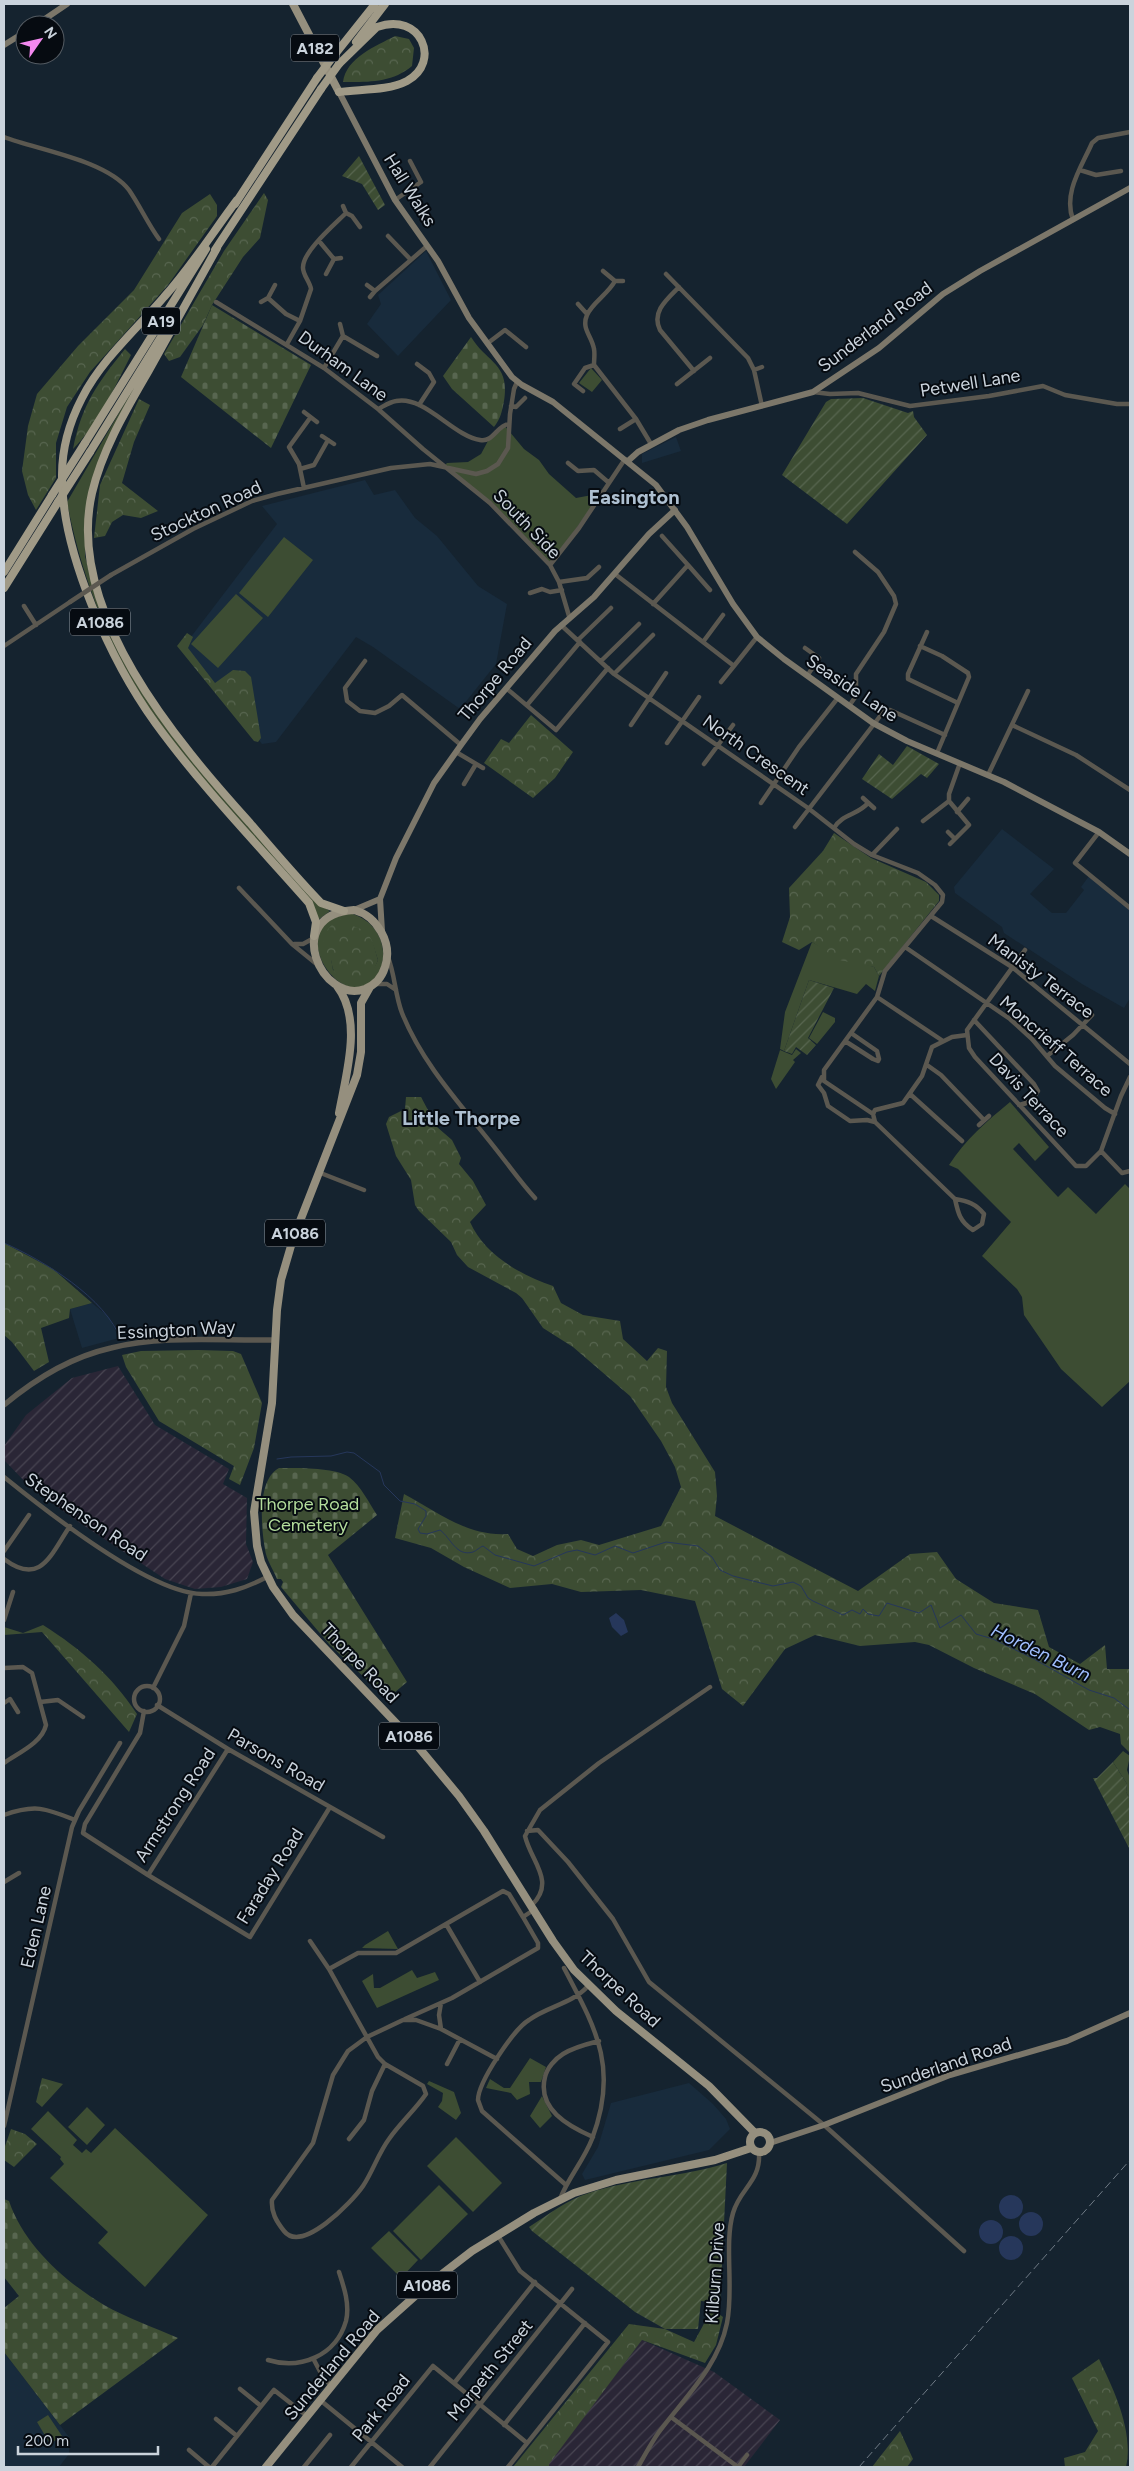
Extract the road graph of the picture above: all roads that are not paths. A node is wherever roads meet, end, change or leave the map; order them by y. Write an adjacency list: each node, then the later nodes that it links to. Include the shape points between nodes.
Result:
1 (67, 4): 6 (main road)
2 (293, 4): 11 (main road, Hall Walks / A182)
3 (369, 4): 9 (highway)
4 (375, 4): 9 (highway, A19)
5 (385, 4): 10 (highway, A19)
6 (51, 15)
7 (15, 38): 8 (main road)
8 (4, 44)
9 (332, 58): 18 (highway, A19, bridge)
10 (339, 64): 11 (highway, via 384,24 396,22 411,27 424,45 417,73 406,81 393,86); 28 (highway, A19, bridge)
11 (339, 92): 19 (main road, Hall Walks)
12 (1130, 132): 15 (street, via 1098,138 1092,143)
13 (4, 137): 25 (street, via 51,149 115,178 129,190)
14 (410, 161): 19 (street, via 421,182)
15 (1080, 170): 16 (street, via 1096,175); 22 (street, via 1069,199)
16 (1121, 171)
17 (1130, 188): 22 (main road, Sunderland Road)
18 (237, 200): 95 (highway, A19, bridge); 180 (highway, A1086, via 165,296 120,344 92,381 75,413 65,442 63,485 73,550 106,635 128,678 154,721 182,758 309,903 316,922)
19 (395, 200): 27 (main road, Hall Walks)
20 (343, 206): 21 (street)
21 (346, 213): 23 (street); 26 (street)
22 (1073, 220): 63 (main road, Sunderland Road, via 943,294 879,348)
23 (360, 227)
24 (388, 236): 31 (street)
25 (159, 239)
26 (319, 241): 30 (street); 47 (street, via 304,260 303,268 311,290)
27 (428, 246): 31 (street); 50 (main road, Hall Walks, via 462,308)
28 (217, 248): 98 (highway, A19, bridge); 177 (highway, A1086, via 128,408 104,458 90,506 89,556 103,609 125,656 156,709 186,751 322,903)
29 (341, 258): 30 (street)
30 (334, 259): 33 (street)
31 (411, 260): 40 (street)
32 (603, 271): 35 (street)
33 (326, 274)
34 (666, 274): 39 (street)
35 (615, 281): 36 (street); 46 (street)
36 (623, 281)
37 (275, 284): 42 (street)
38 (368, 286): 40 (street)
39 (679, 287): 59 (street, via 743,353); 60 (street, via 662,305 657,322)
40 (375, 291): 41 (street)
41 (370, 297)
42 (268, 298): 44 (street); 47 (street)
43 (216, 302): 51 (street, Durham Lane)
44 (261, 302)
45 (578, 304): 46 (street)
46 (587, 314): 56 (street, via 584,324 594,346)
47 (300, 321): 51 (street)
48 (340, 324): 49 (street)
49 (342, 336): 53 (street); 58 (street)
50 (488, 343): 52 (street, via 505,330); 61 (main road, Hall Walks)
51 (287, 344): 58 (street, Durham Lane)
52 (526, 347)
53 (377, 356)
54 (710, 358): 60 (street)
55 (417, 364): 69 (street, via 429,373 434,382)
56 (594, 364): 64 (street, via 585,368 574,384); 75 (street)
57 (762, 367): 59 (street)
58 (324, 368): 72 (street, Durham Lane)
59 (754, 370): 71 (street)
60 (694, 371): 62 (street)
61 (517, 382): 70 (street); 83 (main road, Seaside Lane, via 553,402)
62 (677, 384)
63 (826, 384): 65 (main road, Sunderland Road); 66 (street)
64 (583, 391)
65 (813, 392): 66 (street, Petwell Lane); 71 (main road, Sunderland Road)
66 (830, 394): 68 (street, Petwell Lane, via 858,393 910,406 1043,386 1065,394)
67 (525, 398): 70 (street, via 516,407)
68 (1130, 404)
69 (419, 405): 72 (street, via 397,400); 77 (street, via 477,440 489,439)
70 (511, 406): 77 (street)
71 (762, 406): 82 (main road, Sunderland Road, via 708,420)
72 (378, 409): 85 (street, Durham Lane)
73 (304, 412): 74 (street)
74 (310, 418): 76 (street); 86 (street, via 289,447)
75 (636, 419): 78 (street); 82 (street)
76 (317, 422)
77 (509, 424): 85 (street, via 508,448 498,464 476,474)
78 (620, 429)
79 (322, 436): 80 (street)
80 (328, 440): 81 (street); 86 (street, via 314,464)
81 (334, 444)
82 (651, 444): 83 (main road, Sunderland Road)
83 (627, 460): 87 (street); 89 (main road, Seaside Lane, via 656,485)
84 (568, 463): 87 (street, via 578,471 594,470)
85 (444, 466): 88 (street, Stockton Road, via 392,468); 92 (street, South Side, via 490,503)
86 (300, 469): 88 (street)
87 (608, 482): 92 (street, via 579,528)
88 (304, 488): 109 (street, Stockton Road, bridge, via 252,501 193,529 111,574)
89 (675, 510): 96 (main road, Thorpe Road, via 649,534); 112 (main road, Seaside Lane)
90 (662, 536): 93 (street)
91 (855, 552): 135 (street, via 878,572 896,604 884,632 856,674 856,696)
92 (550, 565): 97 (street, South Side)
93 (688, 565): 100 (street); 102 (street)
94 (599, 566): 97 (street, via 587,578)
95 (4, 572)
96 (615, 574): 102 (street); 106 (main road, Thorpe Road, via 594,597)
97 (559, 582): 99 (street, South Side)
98 (4, 588)
99 (562, 590): 101 (street, via 550,592 542,588); 106 (street, South Side)
100 (710, 590)
101 (530, 593)
102 (653, 604): 114 (street)
103 (24, 606): 109 (street)
104 (611, 608): 113 (street)
105 (723, 615): 114 (street)
106 (569, 616): 107 (main road, Thorpe Road)
107 (561, 624): 113 (street, North Crescent); 128 (main road, Thorpe Road)
108 (639, 624): 121 (street)
109 (36, 625): 115 (street, Stockton Road)
110 (927, 632): 116 (street)
111 (653, 635): 125 (street)
112 (757, 637): 122 (street); 126 (main road, Seaside Lane)
113 (579, 641): 121 (street, North Crescent); 134 (street)
114 (703, 642): 122 (street)
115 (4, 646)
116 (920, 646): 133 (street, via 968,673); 133 (street, via 908,679)
117 (805, 648): 119 (street)
118 (823, 653): 119 (street)
119 (819, 658): 126 (street)
120 (365, 661): 143 (street, via 345,688 347,701 360,711 375,713 402,695)
121 (601, 661): 123 (street, North Crescent)
122 (734, 666): 127 (street)
123 (608, 668): 125 (street, North Crescent); 134 (street, via 556,730)
124 (666, 673): 131 (street)
125 (614, 674): 131 (street, North Crescent)
126 (806, 676): 132 (main road, Seaside Lane)
127 (721, 682)
128 (506, 688): 134 (street); 143 (main road, Thorpe Road)
129 (1028, 691): 139 (street)
130 (699, 697): 136 (street)
131 (649, 698): 136 (street, North Crescent); 138 (street)
132 (838, 699): 135 (main road, Seaside Lane); 153 (street)
133 (958, 703): 141 (street)
134 (527, 705)
135 (848, 706): 137 (main road, Seaside Lane)
136 (683, 721): 142 (street); 144 (street, North Crescent)
137 (873, 723): 141 (street, via 884,711 890,710); 146 (main road, Seaside Lane); 160 (street)
138 (631, 725)
139 (1012, 725): 151 (street); 154 (street, via 1076,755)
140 (733, 726): 144 (street)
141 (945, 735): 146 (street)
142 (667, 743)
143 (461, 745): 145 (main road, Thorpe Road)
144 (717, 745): 149 (street); 153 (street, North Crescent)
145 (456, 752): 148 (street); 174 (main road, Thorpe Road, via 434,784 403,842)
146 (937, 754): 147 (main road, Seaside Lane)
147 (960, 763): 151 (main road, Seaside Lane); 157 (street)
148 (476, 764): 150 (street); 152 (street)
149 (704, 764)
150 (483, 768)
151 (988, 775): 168 (main road, Seaside Lane)
152 (464, 784)
153 (773, 784): 158 (street); 160 (street, North Crescent)
154 (1130, 790)
155 (863, 798): 159 (street)
156 (968, 800): 162 (street)
157 (949, 801): 162 (street); 163 (street, via 924,819)
158 (761, 803)
159 (868, 803): 161 (street); 165 (street, via 859,812 840,819)
160 (808, 808): 164 (street); 165 (street, North Crescent)
161 (874, 808)
162 (957, 812): 169 (street, via 969,825)
163 (932, 823)
164 (795, 827)
165 (834, 828): 172 (street, North Crescent)
166 (897, 829): 172 (street)
167 (948, 832): 169 (street)
168 (1099, 832): 171 (main road, Seaside Lane); 175 (street, via 1075,863)
169 (955, 839): 170 (street)
170 (950, 844)
171 (1130, 854)
172 (872, 855): 178 (street, North Crescent, via 918,872 935,885 943,895 942,902)
173 (240, 888): 181 (street)
174 (380, 899): 176 (main road); 179 (main road, Thorpe Road)
175 (1130, 908)
176 (354, 910): 177 (main road); 179 (main road, via 374,920)
177 (344, 911): 180 (main road, via 323,921)
178 (931, 916): 182 (street); 185 (street, Manisty Terrace)
179 (382, 933): 184 (main road)
180 (314, 937): 181 (street, via 303,944); 186 (main road, via 314,954)
181 (292, 944): 186 (street)
182 (905, 947): 190 (street, via 885,970); 191 (street, Moncrieff Terrace)
183 (1025, 950): 185 (street)
184 (386, 951): 188 (main road, via 384,972); 189 (street)
185 (1012, 967): 191 (street); 194 (street, Manisty Terrace)
186 (322, 969): 187 (main road)
187 (335, 985): 188 (main road, via 353,991); 212 (main road, Thorpe Road / A1086, via 348,1004 350,1039)
188 (372, 985): 189 (street, via 387,984); 212 (main road, Thorpe Road / A1086, via 361,1003 361,1052 357,1075)
189 (396, 990): 220 (street, via 420,1048 455,1102)
190 (877, 997): 195 (street); 198 (street)
191 (986, 1003): 193 (street); 199 (street, Moncrieff Terrace, via 1010,1019)
192 (1092, 1015): 194 (street)
193 (974, 1020): 196 (street); 205 (street, via 1038,1091 1029,1102)
194 (1084, 1024): 199 (street); 200 (street, Manisty Terrace)
195 (851, 1033): 197 (street); 197 (street, via 878,1051 878,1061)
196 (967, 1035): 198 (street); 205 (street, Davis Terrace, via 969,1048 975,1057)
197 (845, 1041): 202 (street)
198 (943, 1041): 201 (street, via 932,1048)
199 (1047, 1056): 207 (street, Moncrieff Terrace, via 1104,1108)
200 (1130, 1064)
201 (927, 1065): 204 (street); 209 (street, via 941,1075)
202 (822, 1076): 206 (street, via 824,1081); 210 (street, via 818,1084 828,1106 850,1121)
203 (1130, 1077): 207 (street)
204 (910, 1094): 206 (street, via 903,1103 875,1110); 214 (street)
205 (1019, 1105): 216 (street, Davis Terrace, via 1076,1166 1086,1166)
206 (873, 1114): 210 (street)
207 (1115, 1114): 216 (street)
208 (989, 1116): 209 (street)
209 (984, 1120): 211 (street)
210 (875, 1122): 221 (street)
211 (978, 1125)
212 (335, 1130): 218 (main road, Thorpe Road / A1086)
213 (962, 1131): 214 (street)
214 (957, 1136): 215 (street)
215 (962, 1141)
216 (1101, 1151): 217 (street, via 1122,1173)
217 (1130, 1170)
218 (318, 1172): 219 (street); 222 (main road, Thorpe Road / A1086, via 286,1260)
219 (364, 1190)
220 (535, 1198)
221 (955, 1199): 221 (street, via 978,1207 985,1218 982,1224 973,1230 968,1227 958,1216)
222 (275, 1340): 223 (street, Essington Way, via 170,1341 111,1348 55,1369); 229 (main road, Thorpe Road / A1086, via 272,1403 254,1512 257,1546)
223 (4, 1404)
224 (4, 1477): 226 (street, Stephenson Road)
225 (29, 1515): 227 (street)
226 (70, 1526): 228 (street, via 45,1564 37,1570 24,1571); 231 (street, Stephenson Road, via 111,1556 167,1586)
227 (4, 1551)
228 (4, 1560)
229 (267, 1577): 231 (street, Stephenson Road, via 236,1591); 254 (main road, Thorpe Road / A1086, via 293,1615 415,1743 459,1796)
230 (13, 1592): 232 (street)
231 (191, 1593): 235 (street, via 184,1626)
232 (5, 1609): 233 (street)
233 (4, 1620)
234 (4, 1668): 237 (street, via 23,1666 32,1673)
235 (153, 1688): 239 (street, via 158,1694); 240 (street, Armstrong Road, via 144,1686 136,1692 135,1704)
236 (710, 1688): 249 (street, via 584,1775 540,1810)
237 (40, 1702): 242 (street, via 58,1700); 245 (street, via 45,1732)
238 (4, 1703): 241 (street, via 10,1699)
239 (157, 1705): 240 (street, via 153,1710); 244 (street, Parsons Road)
240 (144, 1711): 252 (street, Armstrong Road, via 140,1734 85,1824 83,1833)
241 (18, 1712)
242 (83, 1718)
243 (120, 1743): 248 (street, Eden Lane)
244 (228, 1749): 246 (street, Parsons Road); 252 (street, Armstrong Road)
245 (4, 1762)
246 (330, 1807): 250 (street, Parsons Road); 252 (street, Faraday Road, via 250,1937)
247 (4, 1815): 248 (street, via 35,1807 49,1809)
248 (74, 1820): 274 (street, Eden Lane)
249 (527, 1831): 254 (street, via 527,1844 543,1879 540,1897); 273 (street, via 538,1830 568,1862 613,1919 649,1982)
250 (383, 1837)
251 (19, 1873): 253 (street)
252 (148, 1875)
253 (4, 1882)
254 (534, 1907): 255 (street); 261 (main road, Thorpe Road / A1086, via 562,1955)
255 (523, 1917): 256 (street, via 503,1890); 260 (street, via 538,1948)
256 (446, 1924): 259 (street, via 396,1953 358,1953); 260 (street)
257 (310, 1941): 259 (street)
258 (564, 1968): 262 (street, Thorpe Road)
259 (329, 1970): 267 (street)
260 (480, 1982): 263 (street)
261 (588, 1986): 262 (street); 275 (main road, Thorpe Road / A1086, via 709,2086)
262 (579, 1996): 269 (street, Thorpe Road); 270 (street, via 519,2027)
263 (441, 2003): 265 (street); 266 (street)
264 (1130, 2013): 273 (main road, Sunderland Road, via 1067,2041 950,2075)
265 (403, 2020): 266 (street, via 428,2022); 267 (street)
266 (441, 2029): 268 (street)
267 (367, 2036): 271 (street); 271 (street, via 348,2051 333,2075 313,2143 272,2200 271,2210 286,2234 296,2238 305,2236 324,2225 362,2187 387,2141 426,2094 423,2086)
268 (460, 2039): 270 (street); 272 (street)
269 (599, 2041): 276 (street, Thorpe Road, via 604,2085); 276 (street, via 577,2047 557,2059 546,2074 543,2086 546,2101 553,2112)
270 (497, 2059): 281 (street, via 481,2089 478,2101 482,2111)
271 (385, 2064): 277 (street, via 372,2091 364,2120)
272 (446, 2064)
273 (824, 2125): 278 (main road, Sunderland Road); 284 (street)
274 (4, 2126)
275 (755, 2133): 278 (main road, via 766,2134); 279 (main road, via 750,2139)
276 (593, 2137): 281 (street, Thorpe Road)
277 (349, 2139)
278 (770, 2142): 280 (main road, via 766,2150)
279 (751, 2148): 280 (main road); 282 (main road, Sunderland Road / A1086, via 679,2168 616,2180)
280 (759, 2152): 299 (street, Kilburn Drive, via 758,2172 733,2213 729,2312 722,2342 705,2373)
281 (566, 2185): 282 (street, Thorpe Road)
282 (560, 2199): 283 (main road, Sunderland Road / A1086)
283 (497, 2234): 286 (street, via 520,2271); 293 (main road, Sunderland Road / A1086, via 447,2269 377,2330)
284 (964, 2251)
285 (339, 2272): 291 (street, via 346,2297 346,2321 334,2344)
286 (534, 2282): 288 (street); 292 (street)
287 (572, 2289): 288 (street, Morpeth Street)
288 (561, 2303): 289 (street); 296 (street, Morpeth Street)
289 (585, 2323): 301 (street); 305 (street, via 608,2342)
290 (268, 2360): 291 (street, via 280,2363)
291 (314, 2360): 293 (street)
292 (455, 2382): 296 (street); 304 (street, Park Road, via 433,2366)
293 (331, 2385): 295 (main road, Sunderland Road / A1086)
294 (240, 2389): 297 (street)
295 (320, 2400): 298 (main road, Sunderland Road / A1086); 304 (street)
296 (480, 2405): 301 (street); 313 (street, Morpeth Street)
297 (261, 2406): 298 (street, via 274,2390); 303 (street)
298 (307, 2416): 309 (main road, Sunderland Road / A1086)
299 (671, 2417): 315 (street, Kilburn Drive); 316 (street)
300 (216, 2419): 303 (street)
301 (504, 2425): 305 (street)
302 (330, 2435): 310 (street)
303 (237, 2436): 308 (street)
304 (371, 2442): 311 (street, Park Road); 312 (street)
305 (527, 2443): 314 (street)
306 (189, 2450): 308 (street)
307 (747, 2455): 316 (street)
308 (211, 2467)
309 (266, 2467)
310 (304, 2467)
311 (351, 2467)
312 (402, 2467)
313 (430, 2467)
314 (508, 2467)
315 (638, 2467)
316 (738, 2467)

